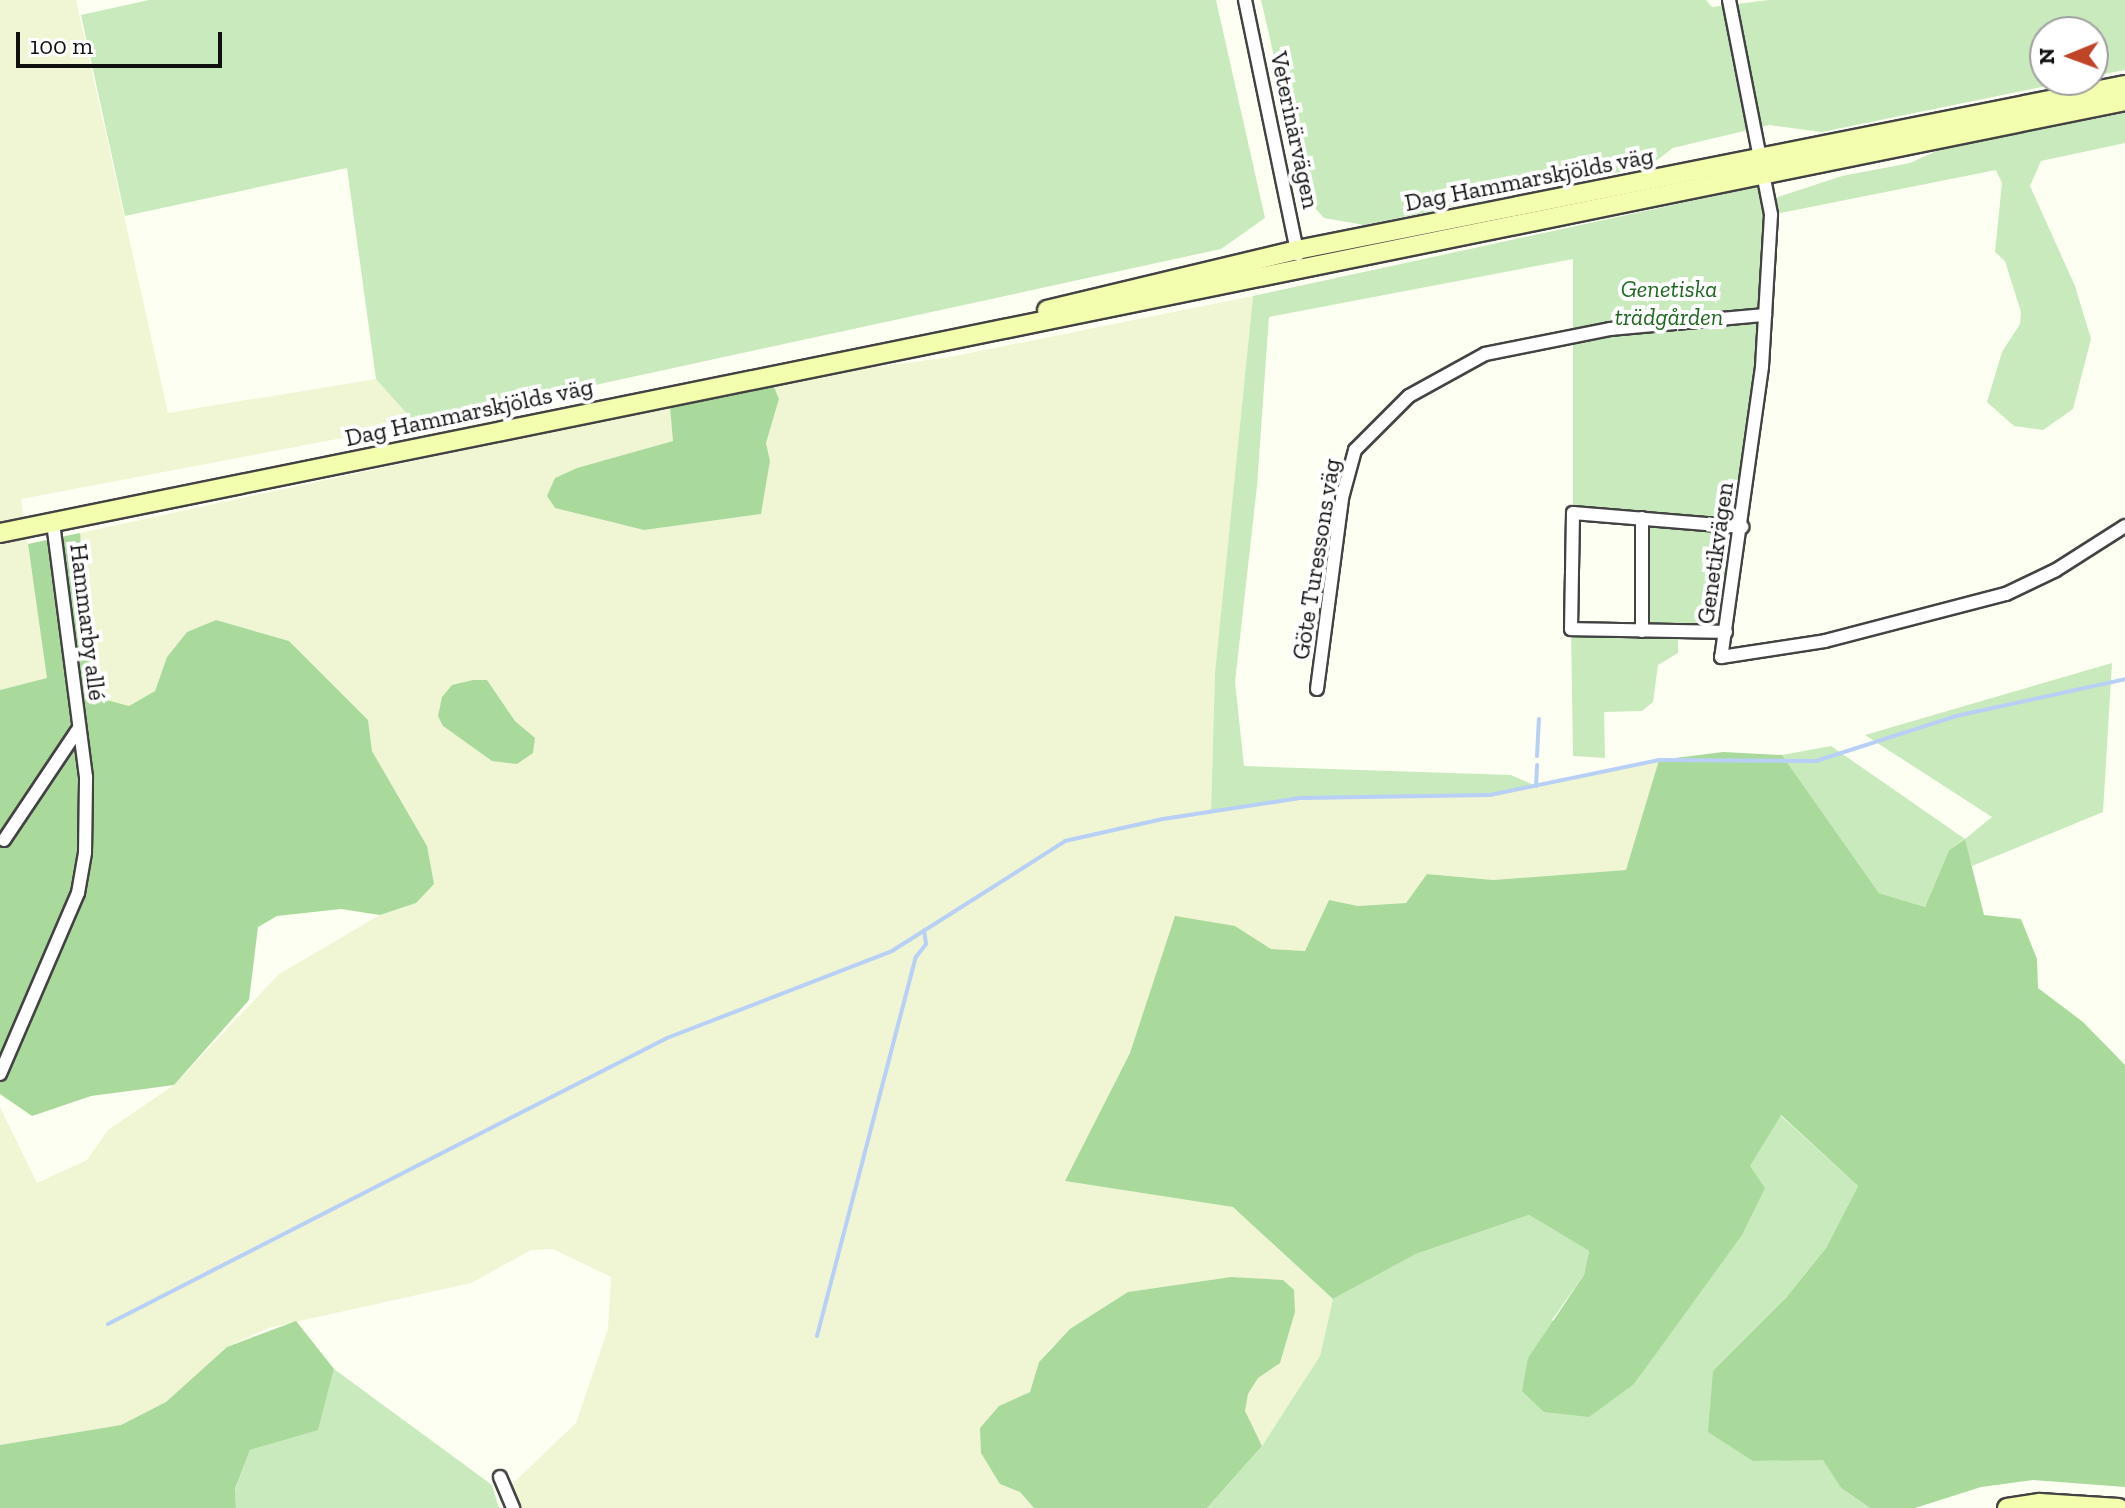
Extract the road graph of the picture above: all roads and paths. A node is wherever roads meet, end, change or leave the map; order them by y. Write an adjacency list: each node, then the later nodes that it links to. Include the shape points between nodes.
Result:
1 (1245, 0): 6 (street, Veterinärvägen)
2 (1729, 0): 5 (street, Genetikvägen)
3 (2125, 85): 5 (main road, Dag Hammarskjölds väg)
4 (2125, 101): 5 (main road, Dag Hammarskjölds väg)
5 (1763, 164): 6 (main road, Dag Hammarskjölds väg); 7 (main road, Dag Hammarskjölds väg); 8 (street, Genetikvägen, via 1771,215)
6 (1297, 250): 7 (street, Veterinärvägen); 9 (main road, Dag Hammarskjölds väg, via 1109,292)
7 (1300, 270): 9 (main road, Dag Hammarskjölds väg)
8 (1765, 315): 13 (street, Genetikvägen); 17 (street, Göte Turessons väg, via 1610,329 1485,354 1409,396 1355,450 1342,498)
9 (948, 341): 11 (main road, Dag Hammarskjölds väg)
10 (1642, 518): 13 (street); 15 (street); 15 (street, via 1573,513 1571,629)
11 (53, 522): 14 (main road, Dag Hammarskjölds väg); 18 (street, Hammarby allé)
12 (2125, 526): 16 (street, Genetikvägen, via 2006,594 1935,615 1825,641 1721,657)
13 (1742, 527): 16 (street, Genetikvägen)
14 (0, 533)
15 (1642, 631): 16 (street)
16 (1726, 632)
17 (1317, 689)
18 (79, 728): 19 (street, Hammarby allé); 20 (street, Hammarby allé, via 86,777 85,853 78,893)
19 (4, 840)
20 (0, 1074)
21 (500, 1477): 22 (street)
22 (513, 1508)
23 (2007, 1508): 24 (main road, via 2040,1503)
24 (2119, 1508)

